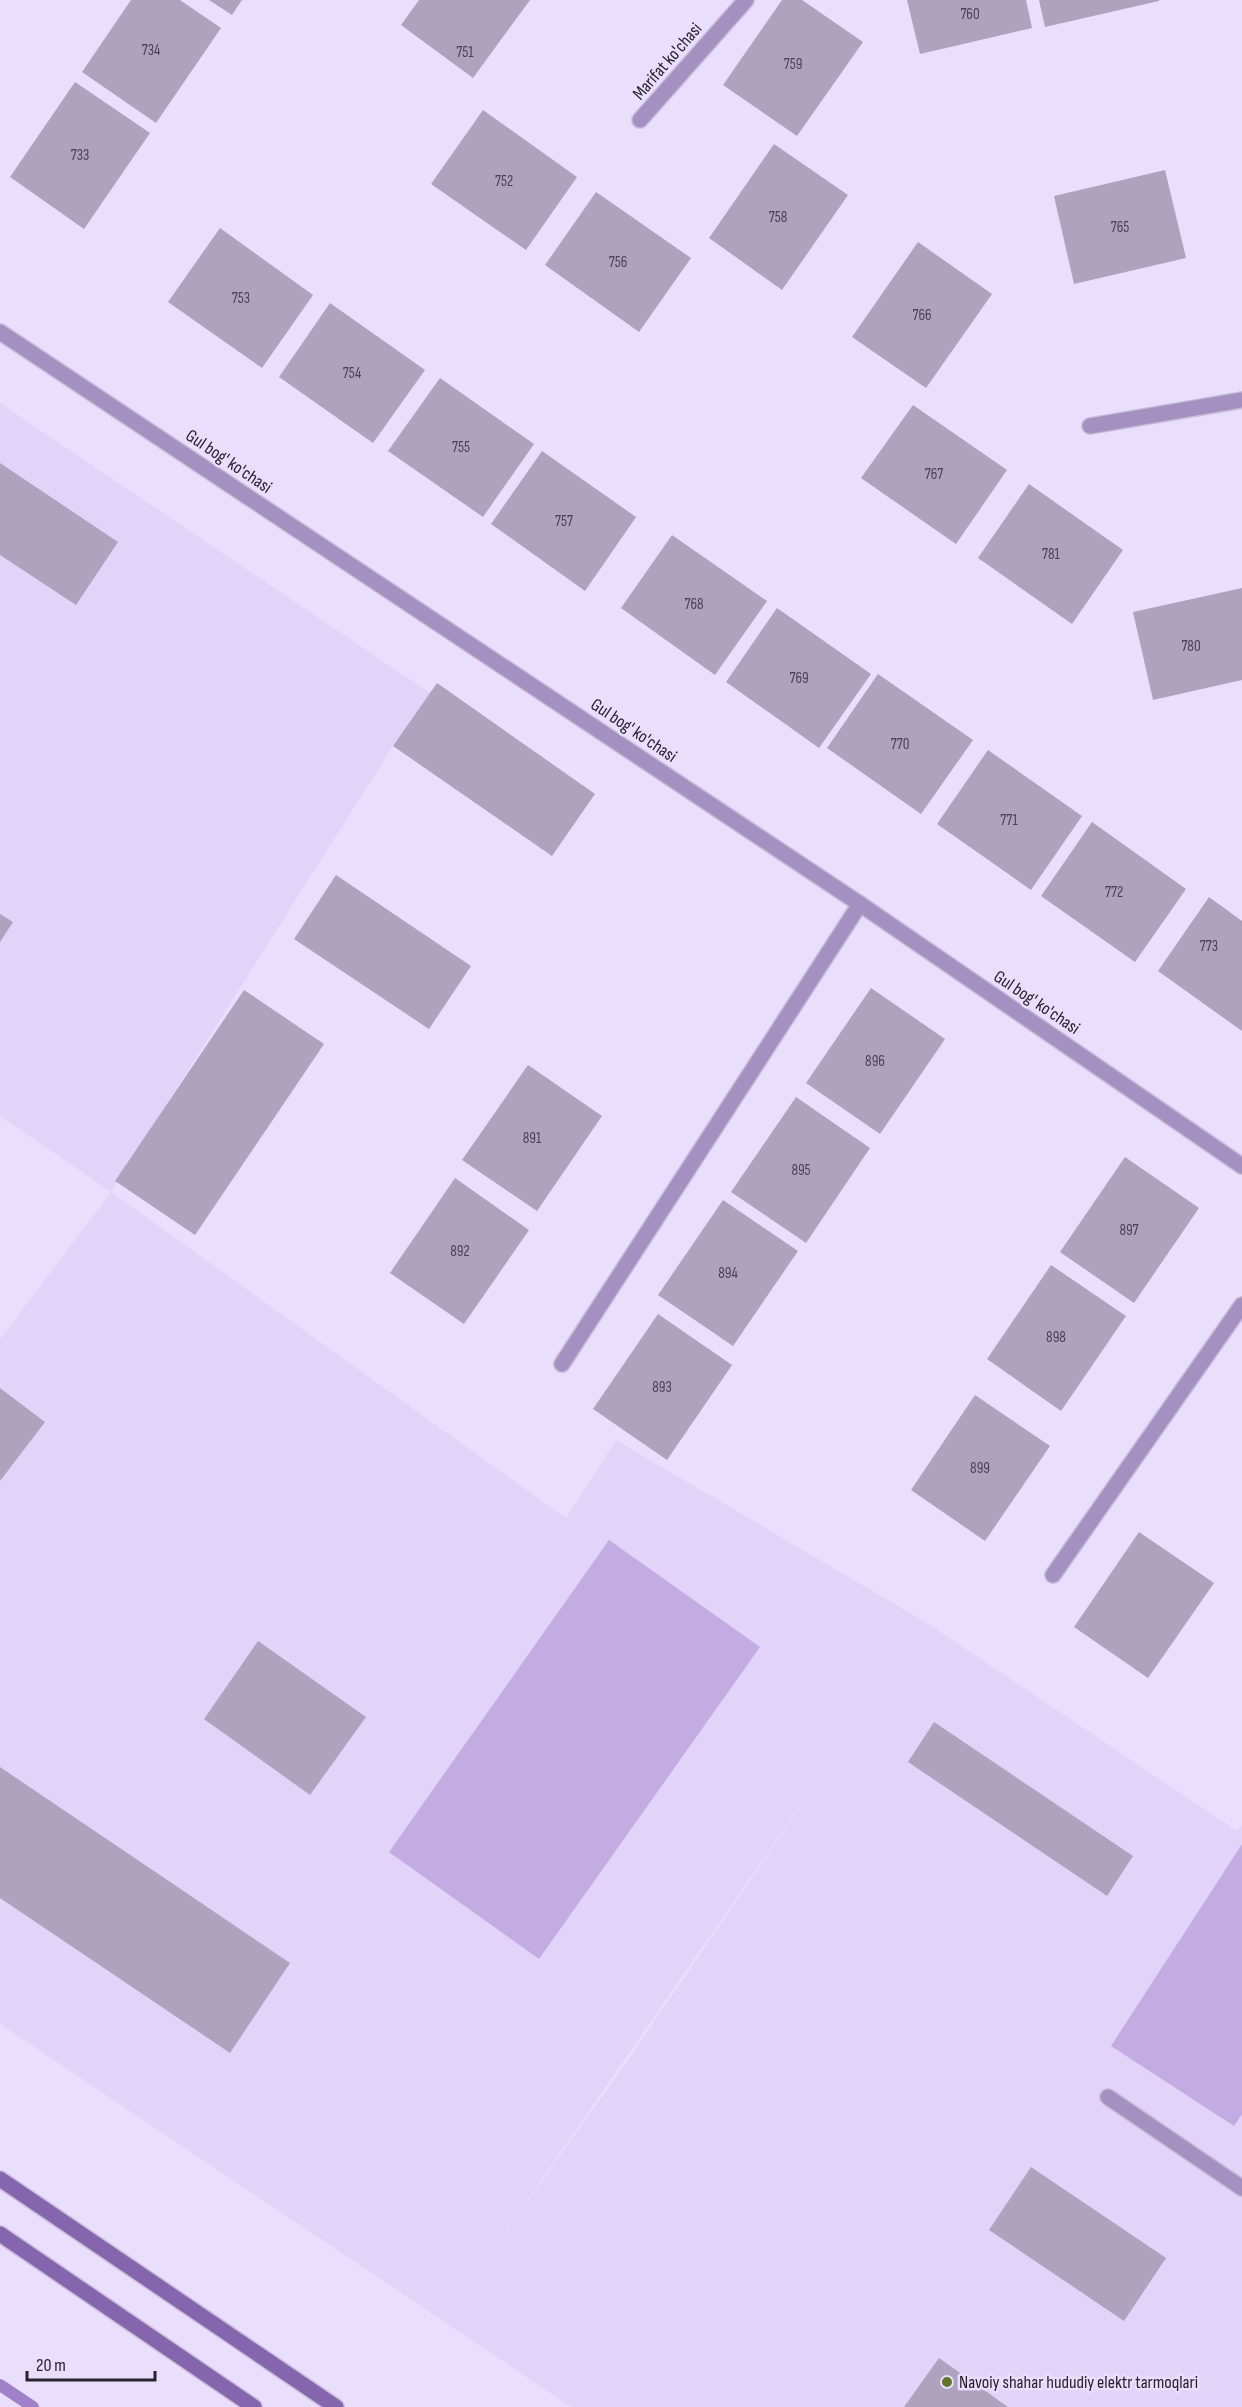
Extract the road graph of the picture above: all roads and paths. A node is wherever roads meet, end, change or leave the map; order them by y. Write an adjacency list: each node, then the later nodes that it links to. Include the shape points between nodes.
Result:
1 (746, 0): 2 (street, Marifat ko'chasi)
2 (640, 120)
3 (0, 332): 6 (street, Gul bog' ko'chasi)
4 (1242, 400): 5 (street)
5 (1090, 426)
6 (860, 904): 7 (street, Gul bog' ko'chasi); 9 (street)
7 (1242, 1166)
8 (1242, 1305): 10 (street)
9 (562, 1365)
10 (1053, 1575)
11 (1108, 2097): 13 (street)
12 (0, 2179): 16 (main road)
13 (1242, 2188)
14 (0, 2234): 15 (main road)
15 (254, 2407)
16 (336, 2407)

